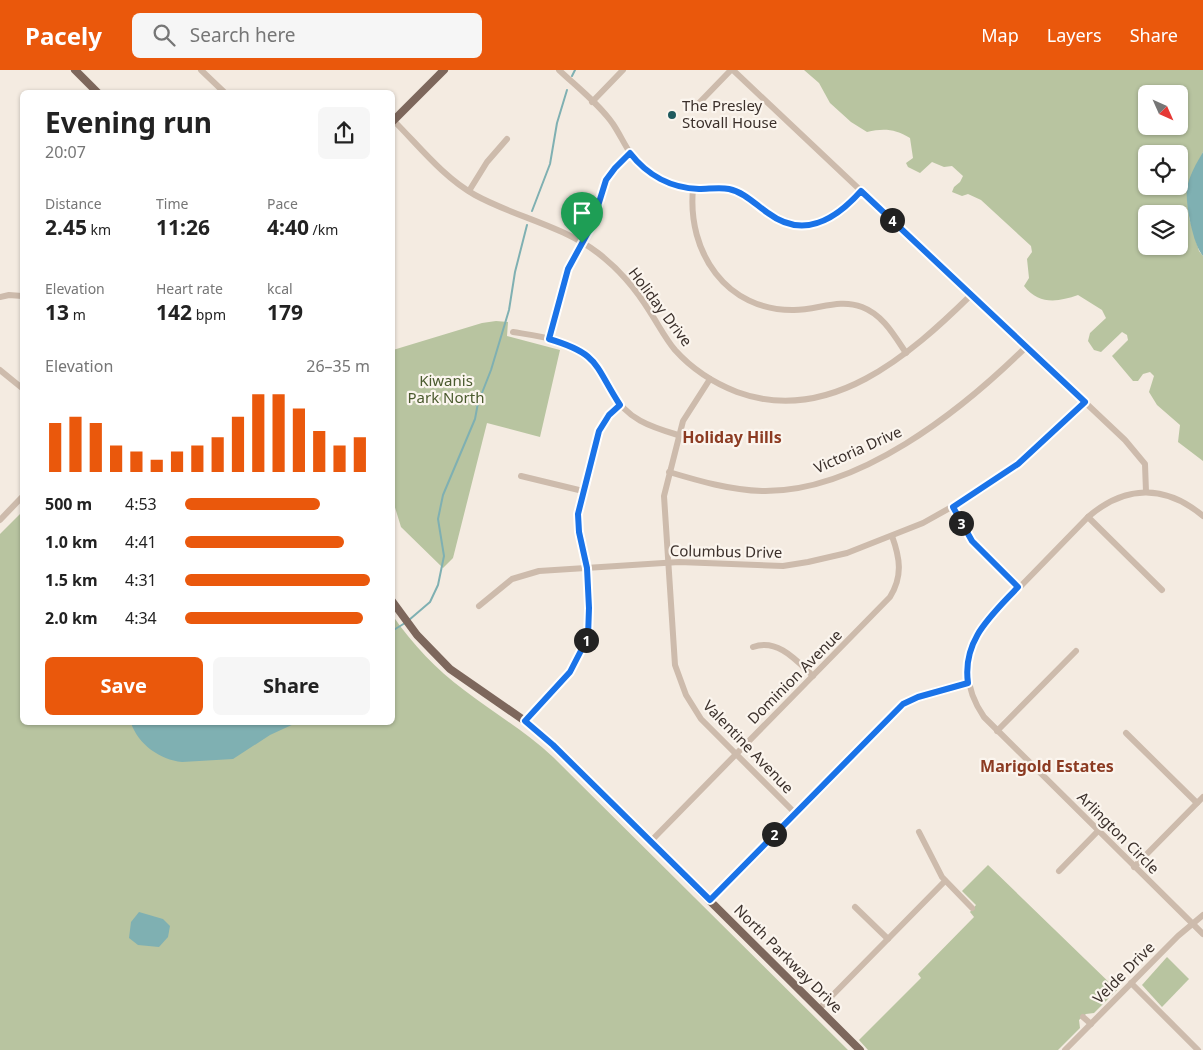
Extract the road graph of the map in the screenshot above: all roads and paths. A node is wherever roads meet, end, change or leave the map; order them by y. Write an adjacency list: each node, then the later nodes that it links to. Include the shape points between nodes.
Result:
1 (75, 70): 7 (main road)
2 (201, 70): 8 (street)
3 (444, 70): 11 (main road)
4 (560, 70): 9 (street)
5 (623, 70): 9 (street)
6 (732, 70): 10 (street); 17 (street)
7 (95, 90)
8 (222, 90)
9 (592, 102): 14 (street, via 613,125)
10 (699, 103)
11 (395, 120)
12 (395, 124): 16 (street, Holiday Drive)
13 (508, 139): 16 (street, via 487,162)
14 (630, 153): 15 (street, via 653,175 668,183); 18 (street, via 606,180 592,225)
15 (693, 188): 17 (street, via 732,190 774,217 800,225 831,218); 25 (street, via 693,225 699,246 714,271 734,291 757,304 786,310 840,303 864,307 883,320)
16 (469, 191): 18 (street, Holiday Drive, via 556,228)
17 (861, 191): 19 (street)
18 (582, 243): 23 (street, via 568,269); 27 (street, Holiday Drive, via 624,277 675,350)
19 (971, 295): 24 (street); 25 (street, Holiday Drive)
20 (20, 296): 21 (street)
21 (0, 297)
22 (513, 332): 23 (street)
23 (549, 339): 30 (street, via 575,348 590,358 599,367)
24 (1026, 347): 29 (street); 32 (street, Victoria Drive, via 986,386 939,422 891,451 835,477 809,485 762,491 722,486)
25 (906, 353): 27 (street, Holiday Drive, via 849,387 810,399 780,401 754,397)
26 (0, 370): 28 (street)
27 (710, 379): 31 (street, Valentine Avenue, via 685,415)
28 (20, 386)
29 (1085, 402): 35 (street, via 1144,460); 37 (street, Columbus Drive, via 1018,464)
30 (620, 405): 31 (street, via 641,422); 34 (street, via 599,431)
31 (678, 435): 32 (street, Valentine Avenue)
32 (669, 472): 42 (street, Valentine Avenue, via 664,502)
33 (520, 476): 34 (street)
34 (583, 491): 43 (street, via 578,523)
35 (1146, 492): 38 (street, via 1176,498); 39 (street, Arlington Circle, via 1113,500)
36 (20, 500): 40 (street)
37 (953, 507): 41 (street, Columbus Drive); 44 (street, via 972,541)
38 (1203, 516)
39 (1088, 517): 44 (street, Arlington Circle); 45 (street)
40 (0, 520)
41 (892, 536): 42 (street, Columbus Drive, via 839,555 790,565); 50 (street, Dominion Avenue, via 900,568 893,592)
42 (667, 563): 43 (street, Columbus Drive); 55 (street, Valentine Avenue, via 673,653 679,678 701,719)
43 (587, 568): 47 (street, Columbus Drive, via 523,575 501,586); 52 (street, via 589,624 583,649 570,672)
44 (1018, 587): 51 (street, Arlington Circle, via 974,638 968,658)
45 (1162, 590)
46 (395, 606): 52 (main road, North Parkway Drive, via 405,621 450,668)
47 (479, 606)
48 (753, 647): 50 (street, via 764,644 778,648)
49 (1076, 651): 53 (street)
50 (813, 676): 55 (street, Dominion Avenue)
51 (968, 683): 53 (street, Arlington Circle, via 978,708); 58 (street, via 903,704)
52 (525, 721): 61 (main road, North Parkway Drive)
53 (997, 731): 59 (street, Arlington Circle)
54 (1126, 733): 57 (street)
55 (736, 755): 58 (street, Valentine Avenue); 61 (street, Dominion Avenue)
56 (1203, 797): 57 (street)
57 (1197, 803): 62 (street)
58 (794, 813): 65 (street)
59 (1098, 831): 62 (street, Arlington Circle); 63 (street)
60 (920, 832): 64 (street)
61 (650, 841): 65 (main road, North Parkway Drive)
62 (1134, 867): 69 (street, Arlington Circle)
63 (1058, 871)
64 (945, 881): 67 (street); 71 (street)
65 (710, 900): 73 (main road, North Parkway Drive)
66 (855, 907): 71 (street)
67 (972, 908)
68 (1203, 915): 69 (street, Velde Drive)
69 (1192, 924): 70 (street, Arlington Circle); 72 (street, Velde Drive)
70 (1203, 934)
71 (888, 939): 73 (street)
72 (1132, 983): 75 (street, Velde Drive); 78 (street)
73 (819, 1009): 76 (main road, North Parkway Drive)
74 (1083, 1017): 75 (street)
75 (1091, 1024): 77 (street, Velde Drive)
76 (860, 1050)
77 (1065, 1050)
78 (1198, 1050)

